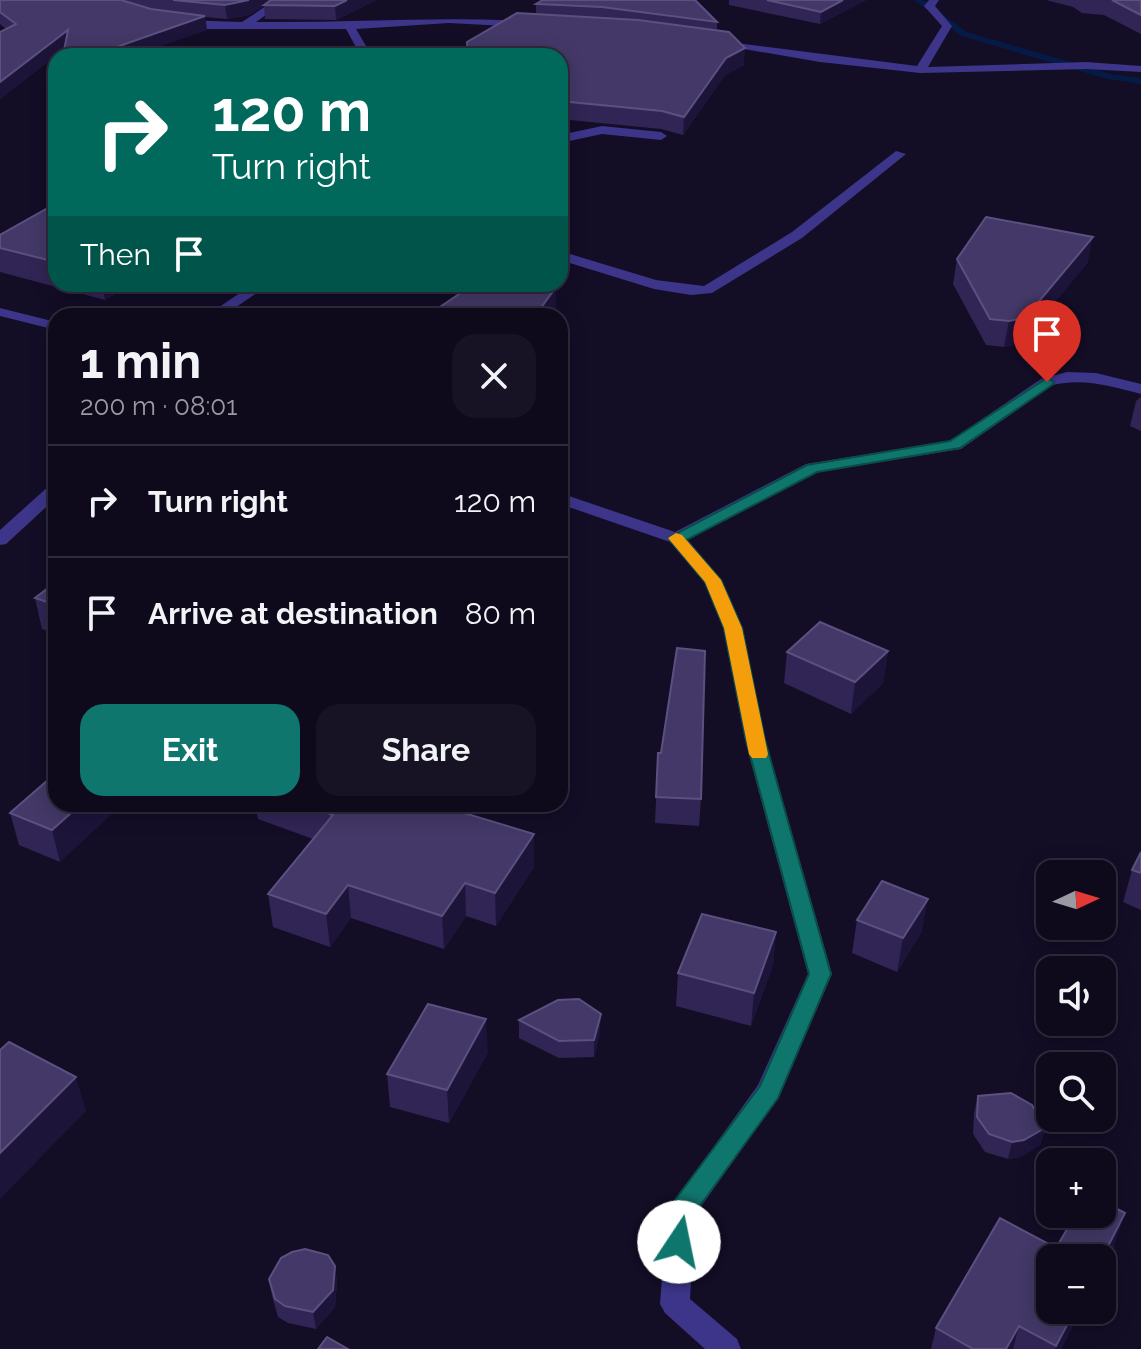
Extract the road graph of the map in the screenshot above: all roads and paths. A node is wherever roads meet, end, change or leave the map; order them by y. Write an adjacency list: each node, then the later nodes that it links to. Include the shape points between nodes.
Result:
1 (282, 0): 4 (street)
2 (934, 0): 10 (street, via 929,6 947,26)
3 (164, 20): 4 (street)
4 (244, 25): 6 (street)
5 (532, 25): 6 (street, via 449,20)
6 (349, 26): 8 (street)
7 (712, 43): 10 (street)
8 (362, 48)
9 (1141, 69): 10 (street, via 1105,65)
10 (920, 70)
11 (661, 136): 12 (street, via 602,130)
12 (568, 137)
13 (900, 154): 14 (street, via 797,235 707,290 671,288)
14 (568, 257)
15 (250, 292): 16 (street)
16 (226, 308)
17 (0, 312): 18 (street)
18 (48, 324)
19 (1141, 389): 22 (street, via 1096,378 1047,382 955,445 812,468)
20 (48, 496): 23 (street)
21 (568, 501): 22 (street)
22 (676, 538): 24 (street, via 713,580 733,628 755,740 820,974 769,1091 681,1212 675,1304)
23 (0, 540)
24 (726, 1349)

